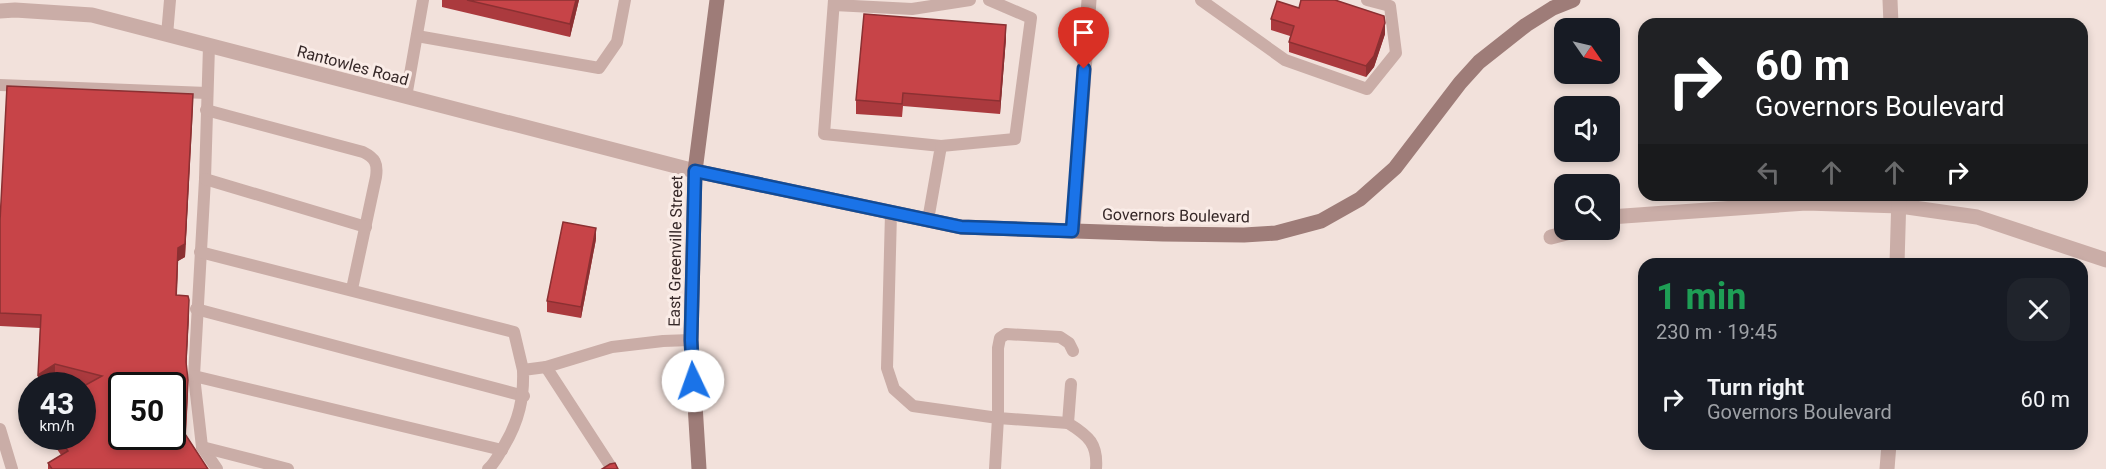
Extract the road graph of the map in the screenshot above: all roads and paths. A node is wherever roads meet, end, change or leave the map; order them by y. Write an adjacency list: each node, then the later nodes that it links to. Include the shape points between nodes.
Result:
1 (170, 0): 15 (lane)
2 (423, 0): 16 (lane)
3 (625, 0): 16 (lane, via 617,42 598,68)
4 (717, 0): 23 (street, East Greenville Street)
5 (970, 0): 12 (lane, via 912,9)
6 (989, 0): 22 (lane, via 1031,18 1015,139)
7 (1089, 0): 32 (street)
8 (1201, 0): 9 (lane, via 1285,60 1367,89 1396,52 1390,6)
9 (1367, 0)
10 (1573, 0): 32 (street, Governors Boulevard, via 1535,19 1479,62 1395,168 1341,212 1276,233)
11 (1890, 0): 14 (street)
12 (834, 2): 22 (lane, via 824,134)
13 (8, 7): 15 (street, Rantowles Road, via 92,15)
14 (1891, 18)
15 (167, 35): 17 (street, Rantowles Road)
16 (417, 36): 20 (lane)
17 (209, 46): 19 (lane); 20 (street, Rantowles Road)
18 (0, 84): 19 (lane)
19 (207, 93): 21 (lane)
20 (406, 97): 23 (street, Rantowles Road)
21 (206, 110): 24 (lane); 31 (lane, via 373,157 378,166)
22 (941, 146): 30 (lane)
23 (695, 171): 28 (street, Governors Boulevard); 40 (street, East Greenville Street)
24 (205, 179): 31 (lane); 35 (lane)
25 (1869, 201): 29 (street)
26 (1900, 201): 36 (street)
27 (1905, 201): 37 (street, via 1977,217)
28 (891, 213): 30 (street, Governors Boulevard); 47 (lane, via 887,369 894,388 913,406)
29 (1620, 216)
30 (928, 220): 32 (street, Governors Boulevard, via 961,227)
31 (366, 227): 38 (lane)
32 (1072, 231)
33 (1554, 236): 34 (street)
34 (1551, 237)
35 (200, 252): 38 (lane); 39 (lane)
36 (1897, 258)
37 (2106, 260)
38 (352, 289): 43 (lane, via 514,332)
39 (196, 309): 44 (lane); 46 (lane)
40 (691, 340): 42 (lane, via 612,347); 58 (street, East Greenville Street)
41 (1072, 351): 47 (lane, via 1060,337 1006,334 1000,338)
42 (546, 367): 43 (lane); 53 (lane)
43 (523, 370): 46 (lane)
44 (194, 376): 50 (lane); 51 (lane)
45 (1071, 384): 48 (lane)
46 (524, 396): 51 (lane, via 515,429)
47 (998, 418): 48 (lane); 59 (lane)
48 (1068, 423): 60 (lane, via 1084,432 1097,452)
49 (0, 429): 54 (lane)
50 (202, 447): 55 (lane); 56 (lane)
51 (502, 450): 57 (lane)
52 (1889, 450): 61 (street)
53 (614, 468)
54 (12, 469)
55 (217, 469)
56 (288, 469)
57 (488, 469)
58 (699, 469)
59 (995, 469)
60 (1096, 469)
61 (1887, 469)

